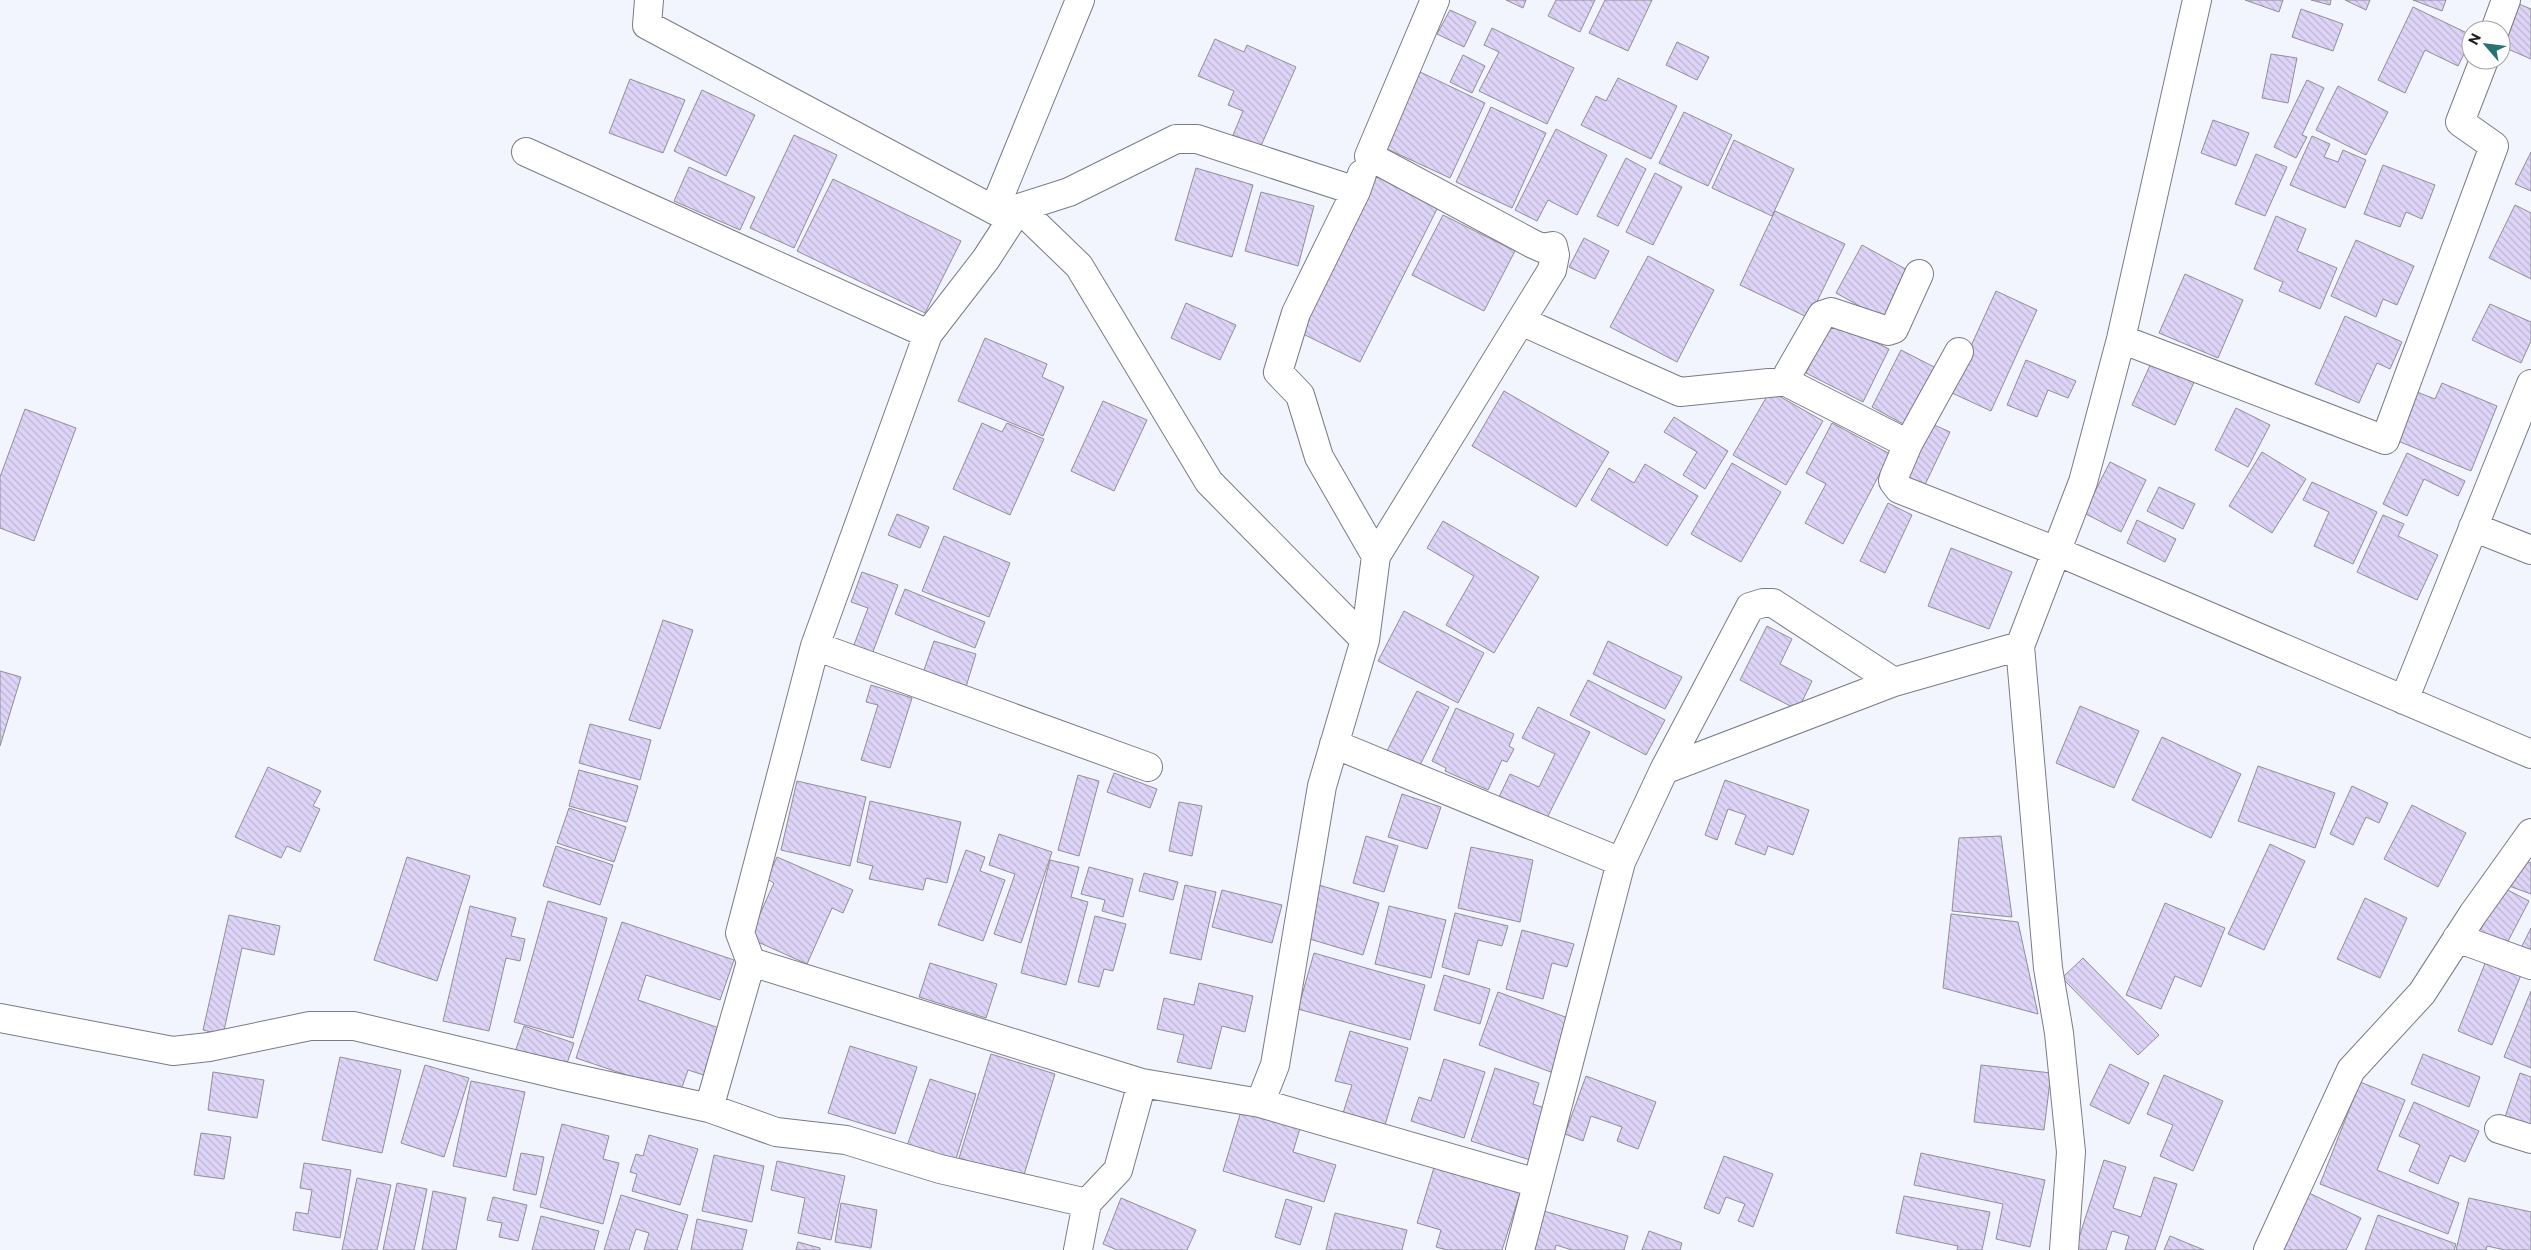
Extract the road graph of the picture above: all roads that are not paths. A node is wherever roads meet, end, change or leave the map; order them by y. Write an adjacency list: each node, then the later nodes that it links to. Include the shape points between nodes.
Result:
1 (649, 0): 11 (street, via 648,25)
2 (1080, 0): 11 (street)
3 (1435, 0): 9 (street)
4 (2197, 0): 15 (street)
5 (2506, 0): 6 (street)
6 (2499, 20)
7 (2480, 70): 15 (street, via 2460,122 2494,146 2385,440)
8 (526, 152): 14 (street)
9 (1369, 156): 10 (street); 13 (street, via 1533,244 1542,248 1553,246 1552,270)
10 (1356, 191): 11 (street, via 1188,138 1176,139 1070,192); 23 (street, via 1296,313 1278,372 1300,395 1319,457)
11 (1008, 212): 14 (street, via 986,259); 24 (street, via 1079,266 1209,482)
12 (1919, 274): 17 (street, via 1896,327 1888,332 1831,312 1822,316 1788,374)
13 (1522, 322): 17 (street, via 1680,392); 23 (street)
14 (928, 334): 25 (street)
15 (2121, 339): 22 (street, via 2083,482)
16 (1959, 352): 19 (street)
17 (1788, 381): 19 (street)
18 (2531, 384): 20 (street)
19 (1908, 444): 22 (street, via 1893,481 1899,489)
20 (2473, 527): 21 (street); 28 (street)
21 (2531, 550)
22 (2056, 551): 26 (street); 28 (street)
23 (1376, 556): 24 (street)
24 (1365, 640): 29 (street)
25 (815, 646): 31 (street); 36 (street, via 740,933)
26 (2020, 646): 27 (street); 48 (street, via 2048,968 2059,1033 2071,1152)
27 (1894, 682): 32 (street); 32 (street, via 1773,603 1750,607)
28 (2404, 700): 30 (street)
29 (1334, 744): 34 (street); 40 (street, via 1322,786 1275,1065)
30 (2531, 754)
31 (1148, 767)
32 (1664, 770): 34 (street)
33 (2531, 833): 35 (street)
34 (1621, 862): 44 (street)
35 (2457, 938): 37 (street); 49 (street, via 2422,993 2351,1070)
36 (751, 962): 39 (street); 41 (street)
37 (2531, 965)
38 (0, 1018): 41 (street, via 173,1051 209,1047 310,1026 354,1026)
39 (1142, 1083): 40 (street); 45 (street, via 1118,1170)
40 (1260, 1103): 44 (street)
41 (709, 1108): 45 (street, via 776,1132 846,1140 940,1169)
42 (2499, 1129): 43 (street)
43 (2531, 1139)
44 (1537, 1183): 47 (street)
45 (1087, 1203): 46 (street)
46 (1078, 1250)
47 (1520, 1250)
48 (2064, 1250)
49 (2268, 1250)

